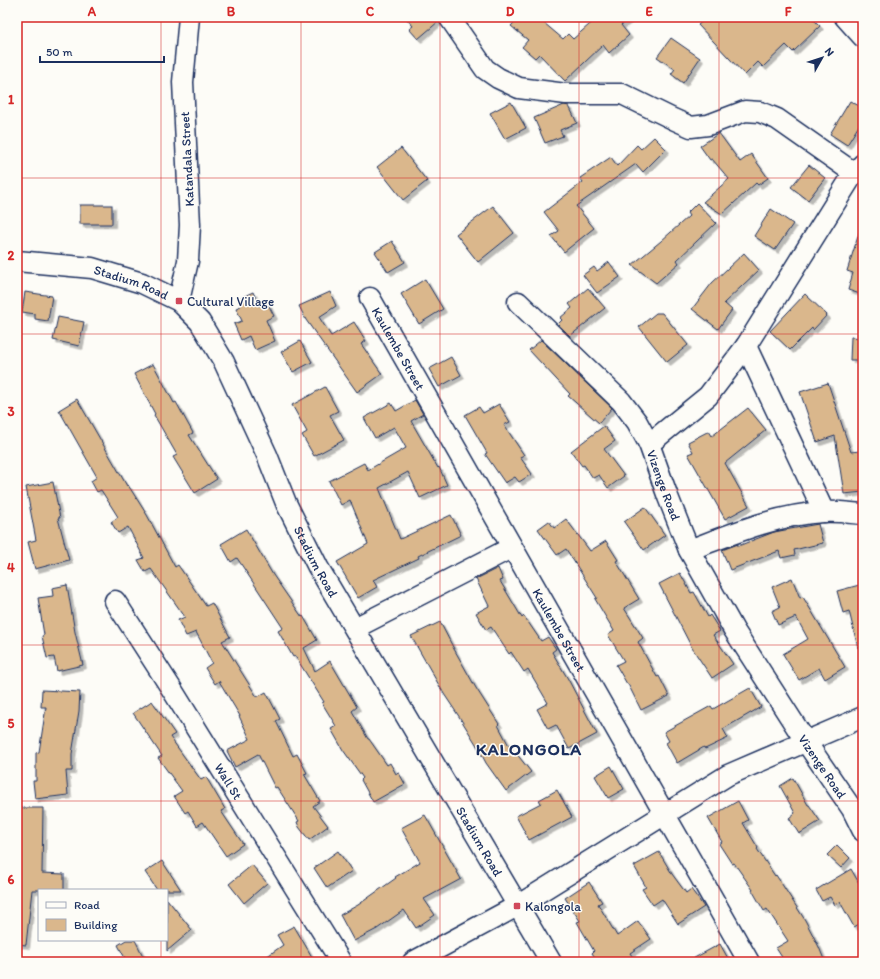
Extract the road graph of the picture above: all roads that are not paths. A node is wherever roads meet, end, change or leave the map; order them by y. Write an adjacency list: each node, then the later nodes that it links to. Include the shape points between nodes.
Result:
1 (189, 17): 8 (street, Katandala Street, via 183,82 190,225 188,261)
2 (449, 17): 5 (street, via 485,69 519,88 566,94 622,94 691,127 708,125 745,111 760,112 777,119)
3 (846, 17): 4 (street)
4 (863, 37)
5 (859, 168): 10 (street, Vizenge Road)
6 (17, 261): 8 (street, Stadium Road, via 92,268 142,283)
7 (370, 298): 14 (street, Kaulembe Street)
8 (178, 301): 17 (street, Stadium Road, via 200,322 224,362 286,503 318,567)
9 (518, 302): 11 (street, via 621,401)
10 (746, 346): 11 (street, Vizenge Road, via 708,396); 12 (street)
11 (649, 444): 15 (street, Vizenge Road)
12 (824, 512): 13 (street); 15 (street, via 784,518)
13 (863, 514)
14 (511, 548): 17 (street); 20 (street, Kaulembe Street)
15 (689, 550): 19 (street, Vizenge Road, via 734,630)
16 (115, 601): 23 (street, Wall St)
17 (354, 628): 22 (street, Stadium Road)
18 (863, 717): 19 (street)
19 (806, 742): 20 (street, via 728,775); 21 (street, Vizenge Road, via 852,810)
20 (664, 814): 22 (street); 26 (street, Kaulembe Street)
21 (863, 831)
22 (517, 906): 24 (street); 25 (street, Stadium Road)
23 (341, 962)
24 (414, 962)
25 (552, 962)
26 (749, 962)

